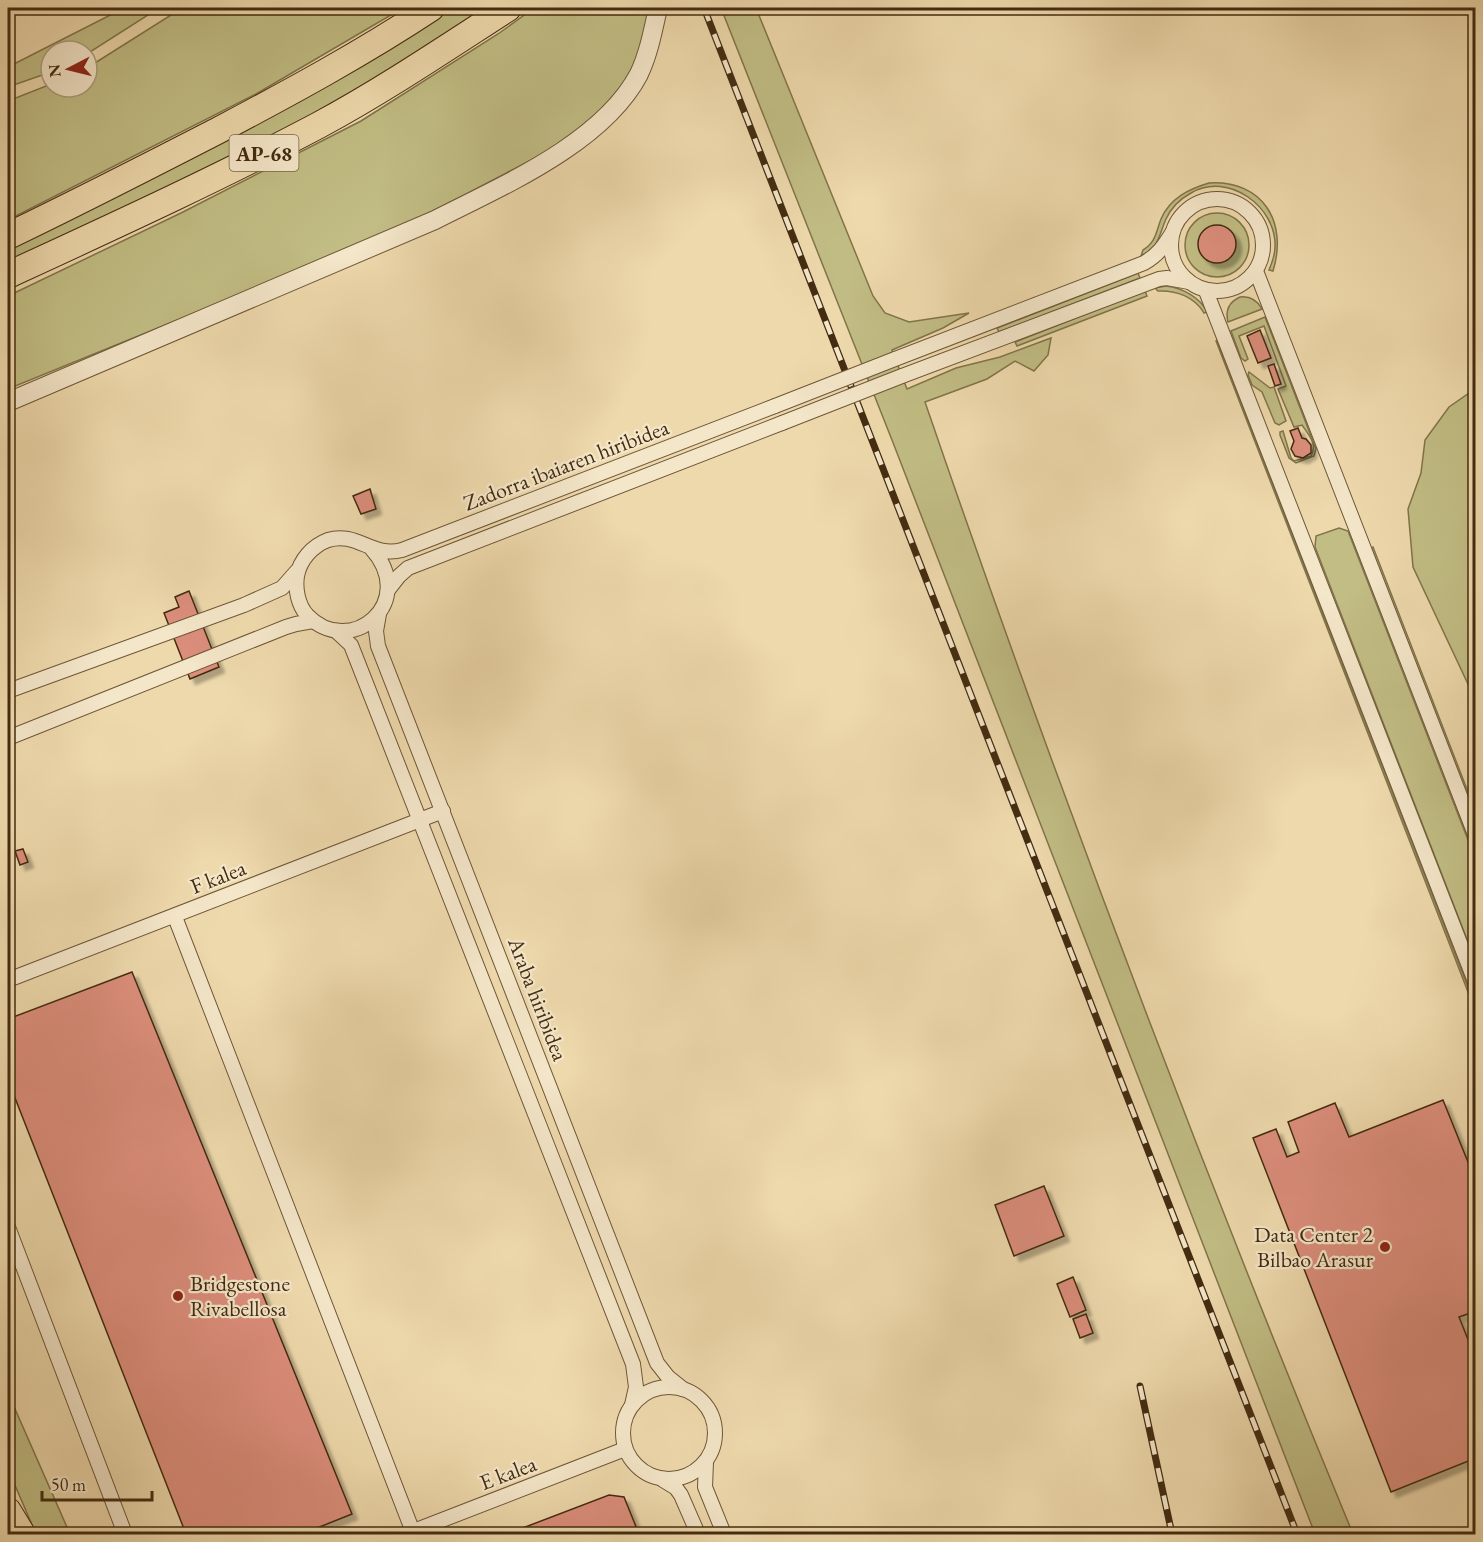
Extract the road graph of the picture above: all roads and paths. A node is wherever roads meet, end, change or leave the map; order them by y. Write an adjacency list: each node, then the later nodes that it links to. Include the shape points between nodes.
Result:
1 (431, 8): 5 (highway, AP-68, via 295,90)
2 (508, 8): 7 (highway, AP-68, via 320,124 169,201)
3 (658, 8): 10 (street, via 650,44 628,91 615,108 571,146 435,220)
4 (1172, 233): 6 (street, via 1191,206 1223,199 1239,204 1252,214 1262,236 1261,260); 8 (street, via 1171,251 1177,268); 11 (street, Zadorra ibaiaren hiribidea, bridge, via 1155,257 1144,263 402,550 392,553)
5 (8, 236)
6 (1256, 271): 9 (street, via 1229,290); 21 (street)
7 (8, 275)
8 (1189, 282): 9 (street); 13 (street, Zadorra ibaiaren hiribidea, bridge, via 1159,279 902,376 408,568)
9 (1206, 291): 24 (street)
10 (8, 402)
11 (371, 548): 12 (street, via 351,539 329,540 305,556); 13 (street, via 387,574)
12 (298, 569): 15 (street, via 298,598); 17 (street, via 282,588 244,605)
13 (388, 590): 14 (street)
14 (379, 614): 16 (street, via 352,630); 19 (street, Araba hiribidea, via 378,646)
15 (314, 621): 16 (street); 18 (street, via 286,627)
16 (336, 631): 20 (street, Araba hiribidea, via 351,645)
17 (8, 691)
18 (8, 738)
19 (443, 812): 20 (street, F kalea); 26 (street, Araba hiribidea, via 657,1362)
20 (420, 820): 22 (street, F kalea); 27 (street, Araba hiribidea, via 633,1364 636,1387)
21 (1476, 837)
22 (175, 917): 23 (street, F kalea); 33 (street)
23 (8, 980)
24 (1476, 984)
25 (8, 1227): 35 (street)
26 (683, 1389): 27 (street, via 663,1387 648,1392); 29 (street, via 698,1396 710,1411 714,1444)
27 (632, 1405): 28 (street, via 625,1418)
28 (625, 1449): 30 (street, via 640,1470); 33 (street, E kalea)
29 (706, 1462): 30 (street, via 691,1474); 37 (street, via 705,1487)
30 (663, 1480): 36 (street, via 681,1495)
31 (8, 1511): 34 (highway)
32 (1476, 1532): 38 (lane)
33 (410, 1533)
34 (22, 1534)
35 (125, 1534)
36 (698, 1534)
37 (724, 1534)
38 (1469, 1534)

